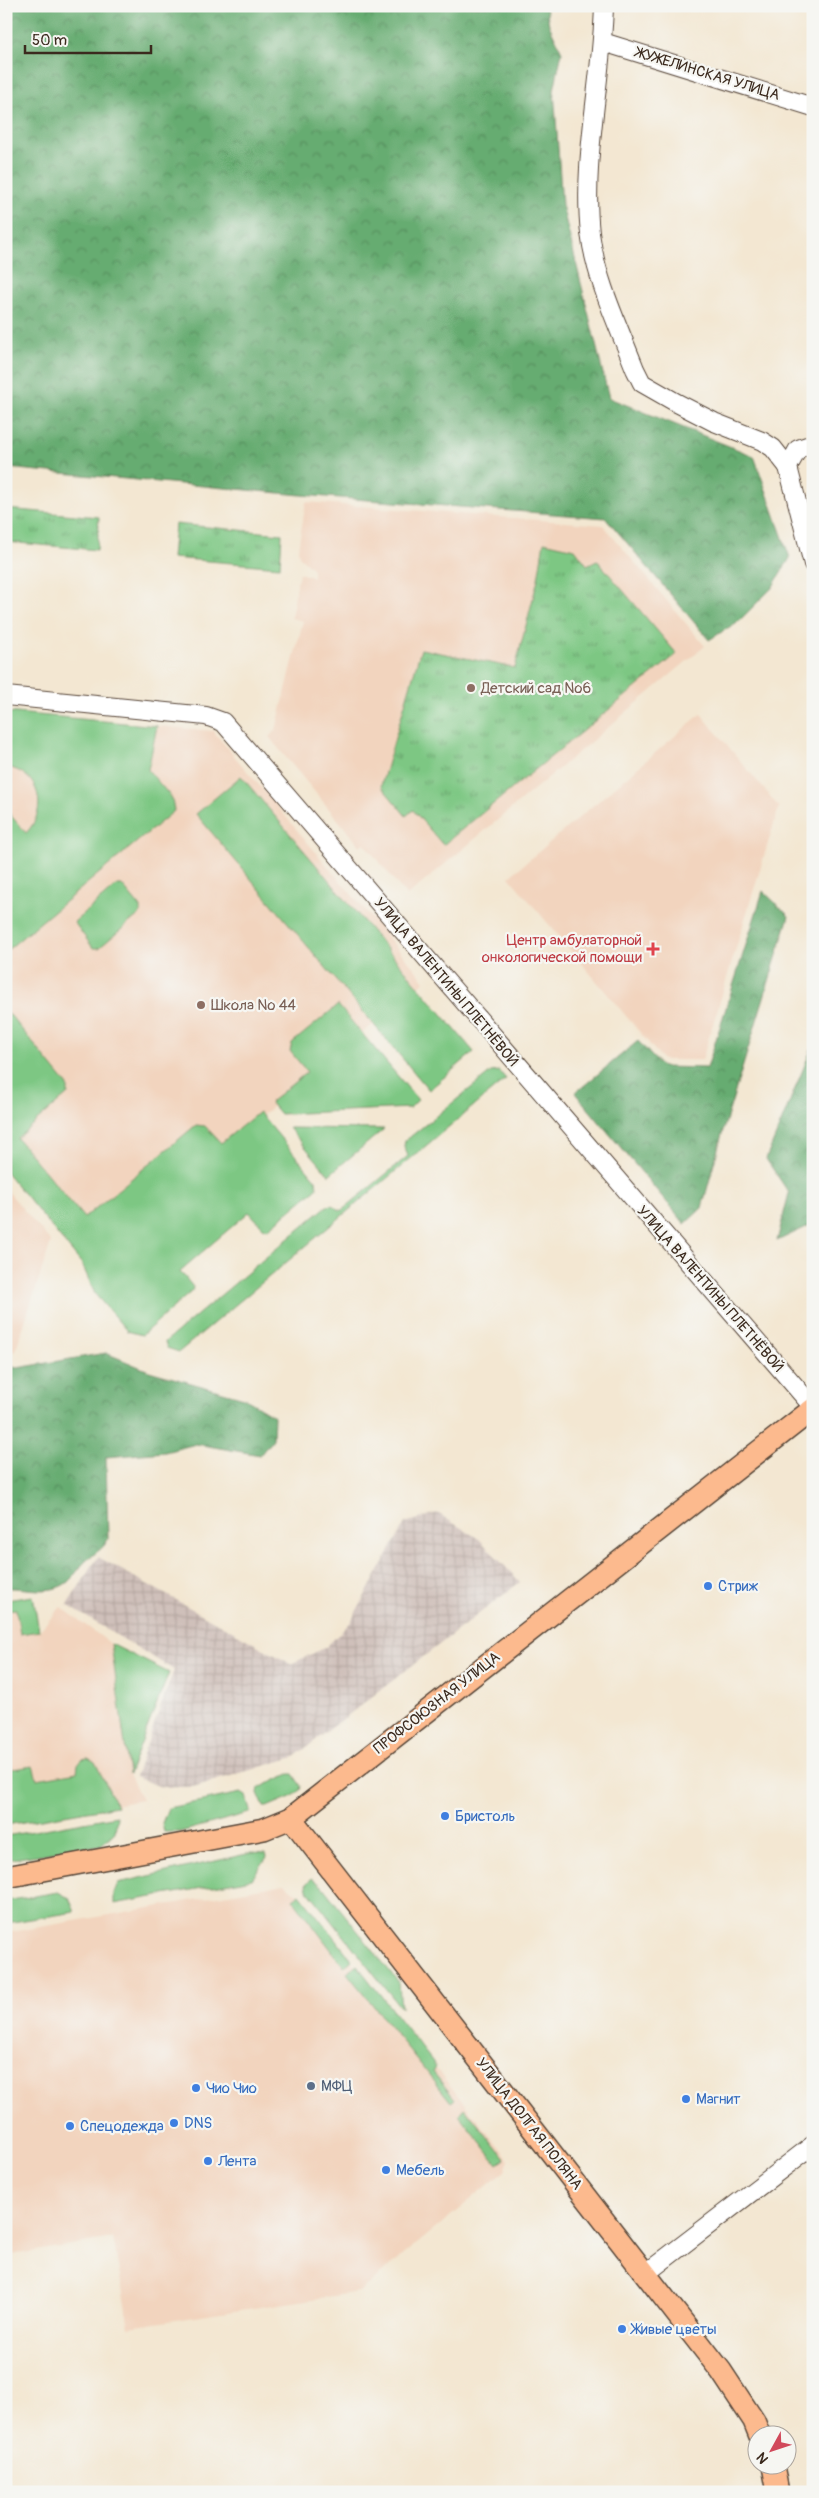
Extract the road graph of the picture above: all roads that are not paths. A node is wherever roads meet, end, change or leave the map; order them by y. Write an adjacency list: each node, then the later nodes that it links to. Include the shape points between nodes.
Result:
1 (604, 6): 2 (street)
2 (603, 42): 3 (street, ЖУЖЕЛИНСКАЯ УЛИЦА); 5 (street, via 587,194 590,233 596,264 635,369 642,383 714,422 762,441 773,448)
3 (813, 107)
4 (813, 444): 5 (street, via 798,449)
5 (788, 467): 6 (street)
6 (813, 564)
7 (6, 696): 8 (street, УЛИЦА ВАЛЕНТИНЫ ПЛЕТНЁВОЙ, via 206,716 223,722)
8 (813, 1408): 9 (main road, ПРОФСОЮЗНАЯ УЛИЦА)
9 (290, 1818): 10 (main road, ПРОФСОЮЗНАЯ УЛИЦА, via 264,1829); 12 (main road, УЛИЦА ДОЛГАЯ ПОЛЯНА)
10 (6, 1877)
11 (813, 2145): 12 (street)
12 (645, 2274): 13 (main road, УЛИЦА ДОЛГАЯ ПОЛЯНА, via 721,2371)
13 (756, 2426)
14 (775, 2476): 15 (main road)
15 (778, 2492)

